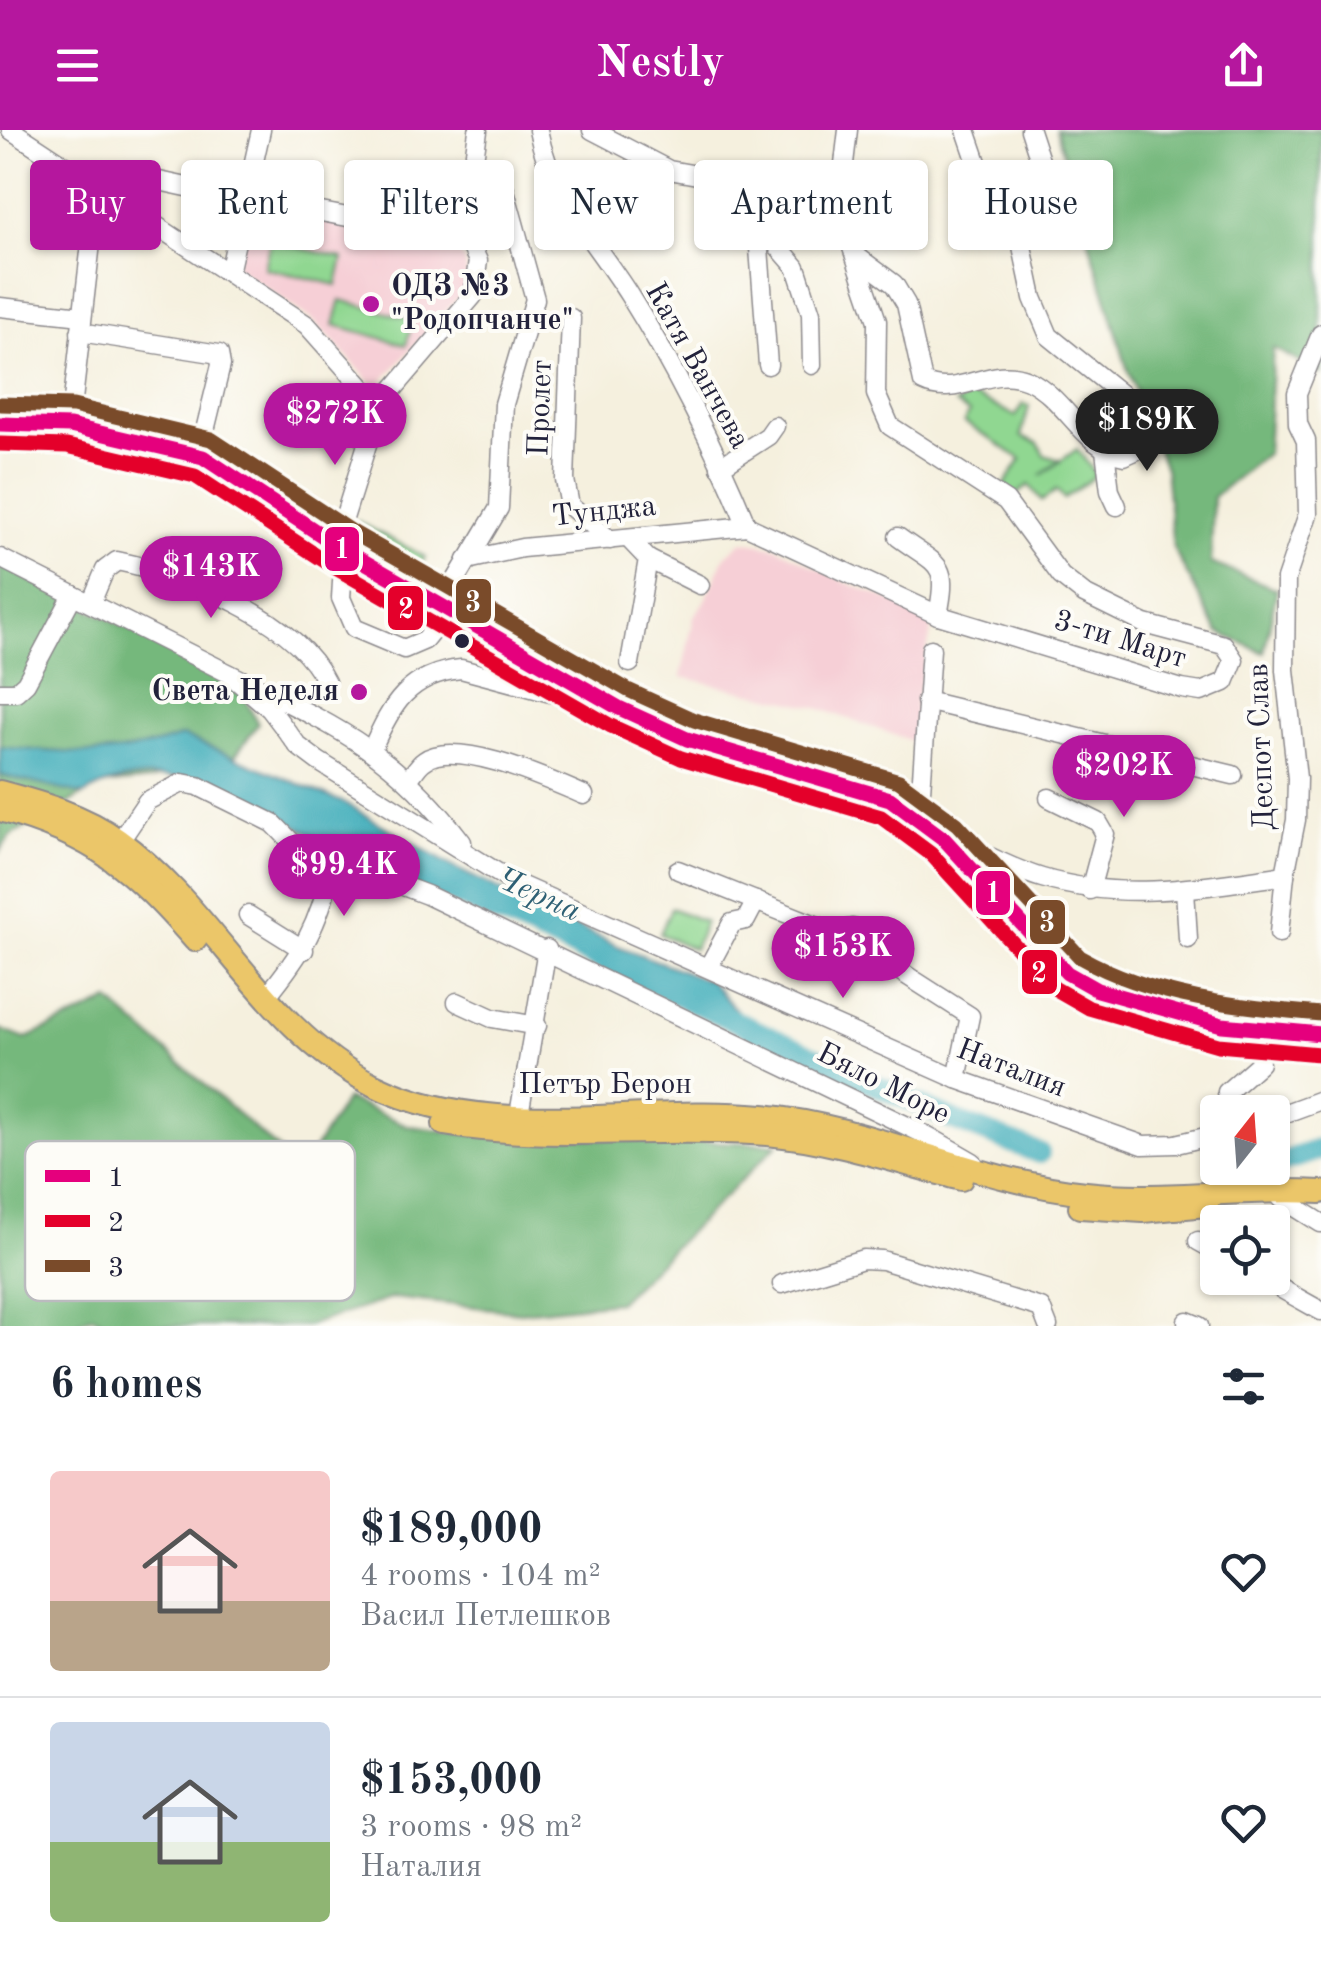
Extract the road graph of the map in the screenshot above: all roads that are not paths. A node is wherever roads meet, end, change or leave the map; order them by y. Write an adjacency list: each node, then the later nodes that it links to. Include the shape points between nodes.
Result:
1 (11, 130): 9 (street)
2 (261, 130): 10 (street)
3 (538, 130): 35 (street, Катя Ванчева, via 557,194 628,294)
4 (592, 130): 13 (street, via 669,170)
5 (848, 130): 21 (street, via 843,204)
6 (966, 130): 33 (street, via 982,177 1019,232 1049,336 1148,416 1146,446 1124,456)
7 (1030, 130): 12 (street)
8 (478, 131): 11 (street)
9 (58, 160)
10 (255, 160)
11 (474, 160)
12 (1040, 160)
13 (694, 174)
14 (514, 225): 43 (street, via 535,299 504,404 499,508)
15 (161, 227): 22 (street)
16 (90, 250): 25 (street)
17 (235, 250): 22 (street)
18 (473, 250): 29 (street, via 478,261 472,296)
19 (759, 250): 28 (street)
20 (783, 250): 27 (street, via 808,295)
21 (855, 255): 33 (street, via 894,284 906,304 923,382 938,389 999,373 1027,380 1064,406); 48 (street, 3-ти Март, via 877,321 876,394 890,426 1006,502 1060,576 1084,594 1145,624 1224,645 1234,665 1214,689 1182,689)
22 (229, 273): 29 (street, via 306,326)
23 (0, 307): 25 (street)
24 (571, 318): 39 (street, Пролет, via 570,506)
25 (81, 324): 31 (street); 34 (street, via 219,354)
26 (1321, 334): 69 (street, Деспот Слав, via 1298,393 1308,514 1286,580 1285,670 1297,778)
27 (812, 365)
28 (768, 366)
29 (379, 406): 40 (street)
30 (0, 424): 31 (street)
31 (70, 426): 34 (street)
32 (775, 426): 35 (street)
33 (1106, 450): 36 (street)
34 (198, 455): 40 (street)
35 (720, 467): 37 (street, Катя Ванчева)
36 (1117, 506)
37 (747, 526): 39 (street, Тунджа); 48 (street, 3-ти Март)
38 (898, 538): 48 (street, via 938,563 946,578)
39 (619, 539): 42 (street, Пролет); 43 (street, Тунджа)
40 (340, 547): 47 (street); 47 (street, via 341,598 354,628 404,649 426,640)
41 (0, 558): 45 (street, Наталия)
42 (648, 559): 44 (street, Пролет); 50 (street)
43 (468, 560): 47 (street)
44 (700, 585)
45 (73, 594): 46 (street, Наталия); 53 (street, via 26,683 16,692)
46 (91, 603): 51 (street, Наталия); 52 (street, via 105,570 117,561 173,576 282,629 316,661)
47 (445, 608): 54 (street)
48 (938, 615)
49 (931, 649): 55 (street)
50 (630, 662)
51 (229, 674): 56 (street, Наталия); 66 (street, Наталия, via 307,753)
52 (326, 682)
53 (0, 692)
54 (603, 698): 56 (street, via 562,696 449,670 421,677 393,702); 63 (street, via 687,739 890,800)
55 (926, 700): 57 (street); 63 (street)
56 (372, 749): 58 (street, Наталия)
57 (1233, 776)
58 (409, 779): 60 (street, via 424,760 442,754 499,763); 66 (street, Наталия)
59 (0, 792): 65 (main road, Петър Берон, via 60,810)
60 (584, 795)
61 (1050, 798): 71 (street, via 1098,822 1105,834)
62 (0, 810): 92 (main road, Петър Берон, via 60,829 113,856 294,1047 378,1104 473,1128)
63 (919, 820): 64 (street)
64 (944, 838): 71 (street, via 1038,877); 84 (street, via 1067,973 1096,990 1222,1025)
65 (120, 842): 67 (street, Бяло Море, via 148,801 182,784 273,823 311,862); 81 (main road, Петър Берон, via 158,874)
66 (468, 850): 80 (street, Наталия, via 544,897)
67 (331, 869): 78 (street, Бяло Море, via 397,884); 79 (street)
68 (678, 870): 72 (street)
69 (1285, 875): 70 (street); 75 (street, Деспот Слав)
70 (1186, 889): 71 (street); 77 (street)
71 (1090, 890)
72 (756, 901): 74 (street); 80 (street, via 746,920 732,922)
73 (248, 915): 79 (street)
74 (833, 932): 76 (street, via 852,928); 86 (street, via 970,1016)
75 (1279, 933)
76 (884, 936)
77 (1188, 940)
78 (548, 949): 83 (street); 93 (street, Бяло Море)
79 (304, 950): 81 (street)
80 (709, 966): 86 (street, Наталия)
81 (266, 997): 90 (main road, Петър Берон, via 326,1054 373,1084 429,1106)
82 (457, 1002): 83 (street, via 492,1018)
83 (537, 1026): 90 (street)
84 (1321, 1034)
85 (1260, 1063): 87 (street)
86 (957, 1079): 91 (street, Наталия, via 1142,1145)
87 (1227, 1095)
88 (1321, 1100): 89 (street)
89 (1290, 1111)
90 (520, 1116): 92 (main road, Петър Берон, via 757,1116)
91 (1200, 1138)
92 (859, 1142): 93 (main road, Петър Берон); 95 (main road, Петър Берон, via 1085,1208 1170,1210)
93 (990, 1173): 94 (main road, Петър Берон, via 1086,1194)
94 (1318, 1192): 95 (main road, Петър Берон)
95 (1281, 1198): 96 (street)
96 (1321, 1222)
97 (782, 1284): 100 (street, via 862,1259 882,1260 1041,1308)
98 (1290, 1294): 99 (street)
99 (1321, 1311)
100 (1048, 1326)

